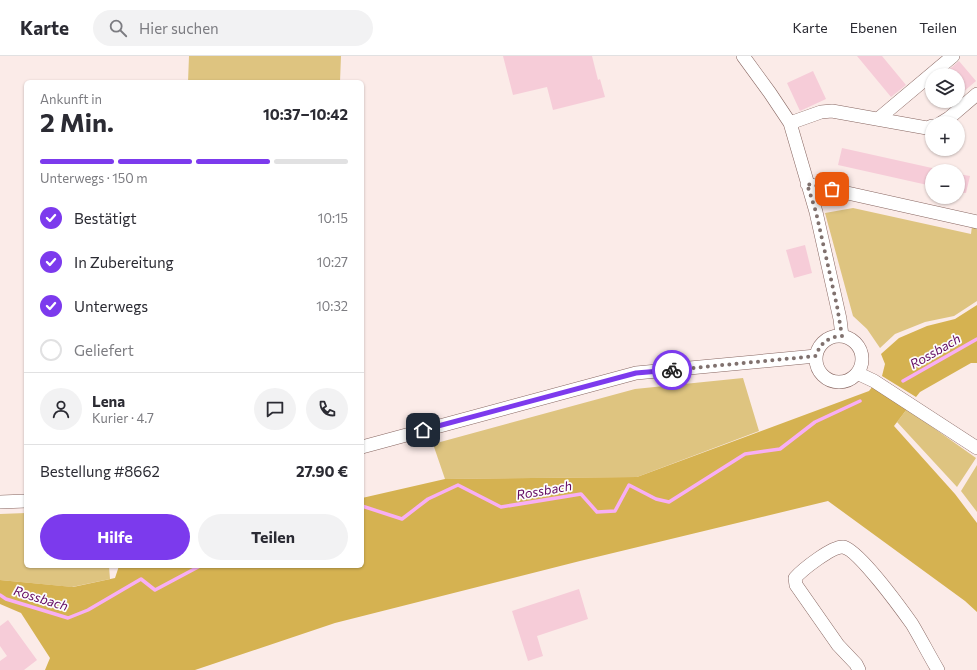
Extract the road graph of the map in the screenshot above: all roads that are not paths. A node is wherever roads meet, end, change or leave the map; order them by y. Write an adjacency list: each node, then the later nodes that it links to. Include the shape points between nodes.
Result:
1 (743, 56): 6 (street)
2 (953, 56): 5 (street)
3 (977, 94): 4 (street)
4 (951, 116)
5 (878, 120): 6 (street, via 832,111 821,112); 7 (street)
6 (790, 123): 8 (street)
7 (925, 128)
8 (807, 184): 9 (street); 10 (street, via 816,212)
9 (977, 222)
10 (842, 336): 11 (street, via 828,339 818,349); 12 (street, via 850,339 860,350 861,366)
11 (816, 356): 12 (street, via 819,370 830,380 845,381); 13 (street, via 636,373)
12 (857, 373): 14 (street)
13 (364, 446)
14 (977, 448)
15 (24, 501): 16 (street)
16 (0, 502)
17 (859, 670): 18 (street, via 796,585 795,578 802,570 842,547 850,549 880,582 912,625)
18 (938, 670)

